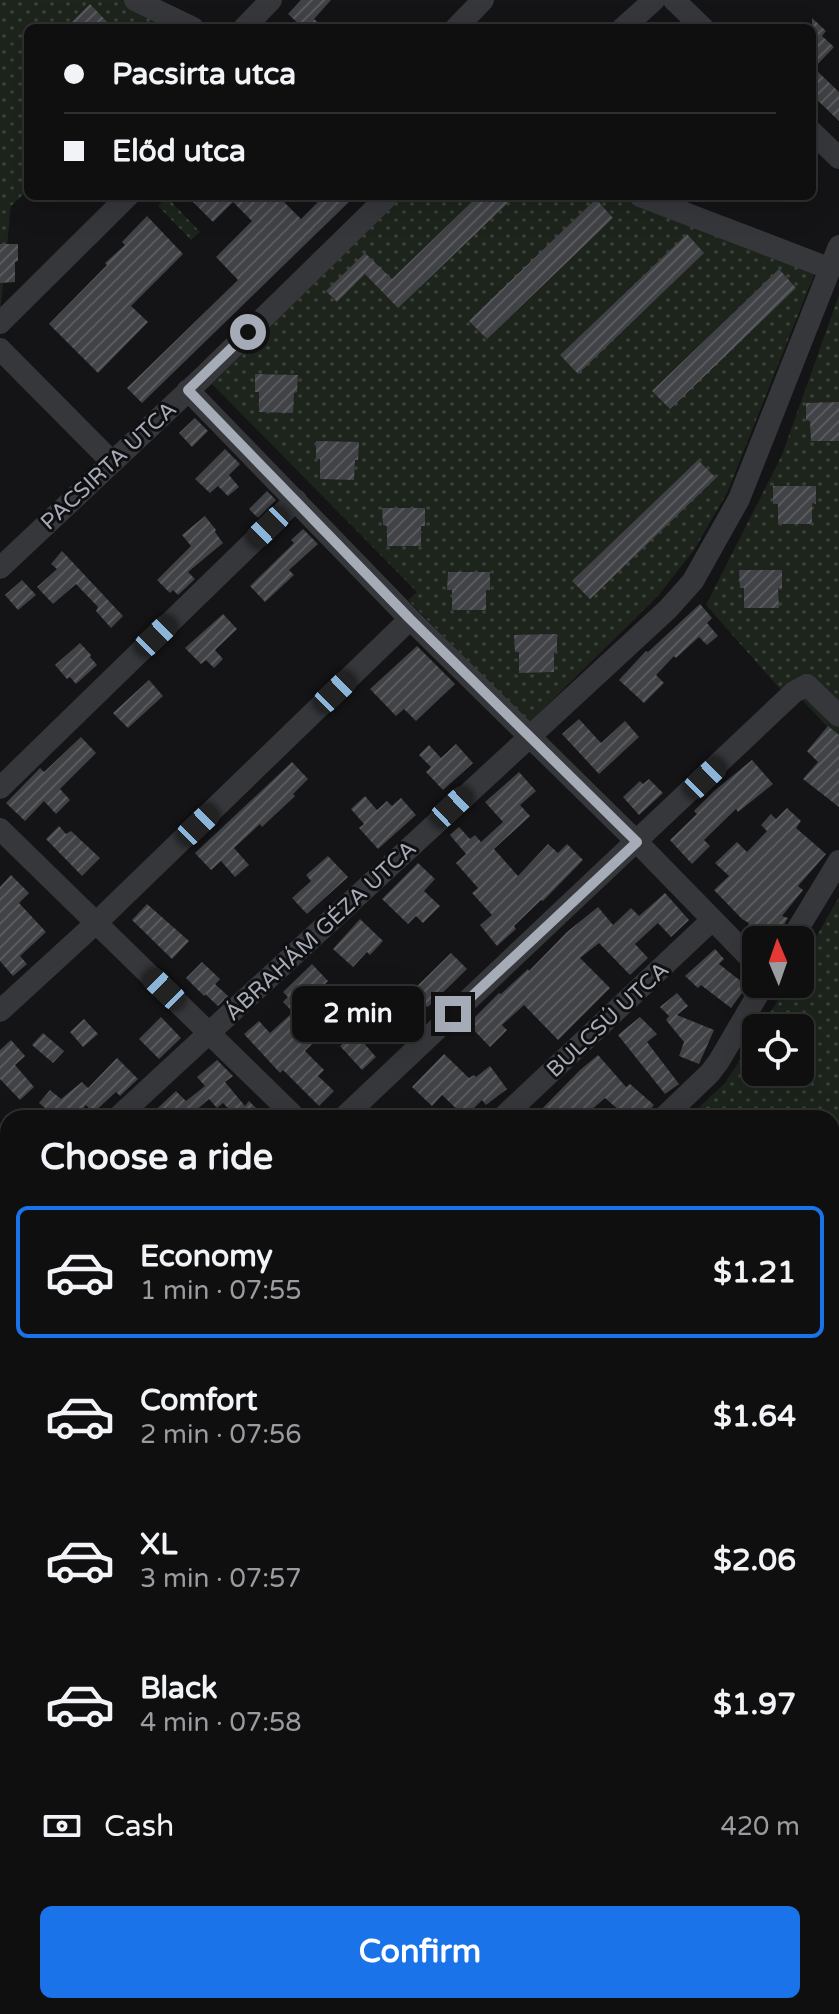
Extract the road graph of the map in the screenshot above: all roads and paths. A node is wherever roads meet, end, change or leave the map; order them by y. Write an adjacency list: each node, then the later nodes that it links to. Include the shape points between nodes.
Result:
1 (135, 0): 6 (street)
2 (271, 0): 7 (street)
3 (483, 0): 8 (street)
4 (654, 0): 9 (street)
5 (674, 0): 10 (street)
6 (185, 24)
7 (248, 24)
8 (460, 24)
9 (627, 24)
10 (699, 24)
11 (816, 136): 12 (street)
12 (839, 158)
13 (124, 200): 18 (street)
14 (135, 200): 18 (street, via 135,209 80,263)
15 (384, 200): 22 (street, PACSIRTA UTCA)
16 (650, 200): 19 (street)
17 (839, 246): 19 (street, ÁBRAHÁM GÉZA UTCA)
18 (53, 269): 20 (street)
19 (831, 269): 28 (street, ÁBRAHÁM GÉZA UTCA, via 739,499 693,581)
20 (0, 323)
21 (0, 349): 23 (street)
22 (188, 390): 23 (street, PACSIRTA UTCA); 24 (street)
23 (111, 461): 25 (street, PACSIRTA UTCA)
24 (296, 500): 26 (street); 29 (street)
25 (0, 568)
26 (410, 619): 28 (street); 34 (street)
27 (839, 716): 31 (street, via 807,685 794,692)
28 (528, 736): 31 (street); 39 (street, ÁBRAHÁM GÉZA UTCA)
29 (0, 788)
30 (0, 829): 34 (street)
31 (637, 842): 33 (street); 42 (street)
32 (839, 861): 35 (street)
33 (712, 920): 36 (street); 43 (street, BULCSÚ UTCA)
34 (96, 923): 38 (street); 39 (street)
35 (800, 926)
36 (742, 950)
37 (756, 998): 44 (street, via 710,1073)
38 (0, 1011)
39 (210, 1033): 40 (street, ÁBRAHÁM GÉZA UTCA); 41 (street)
40 (126, 1110)
41 (288, 1110)
42 (352, 1110)
43 (510, 1110)
44 (671, 1110)

